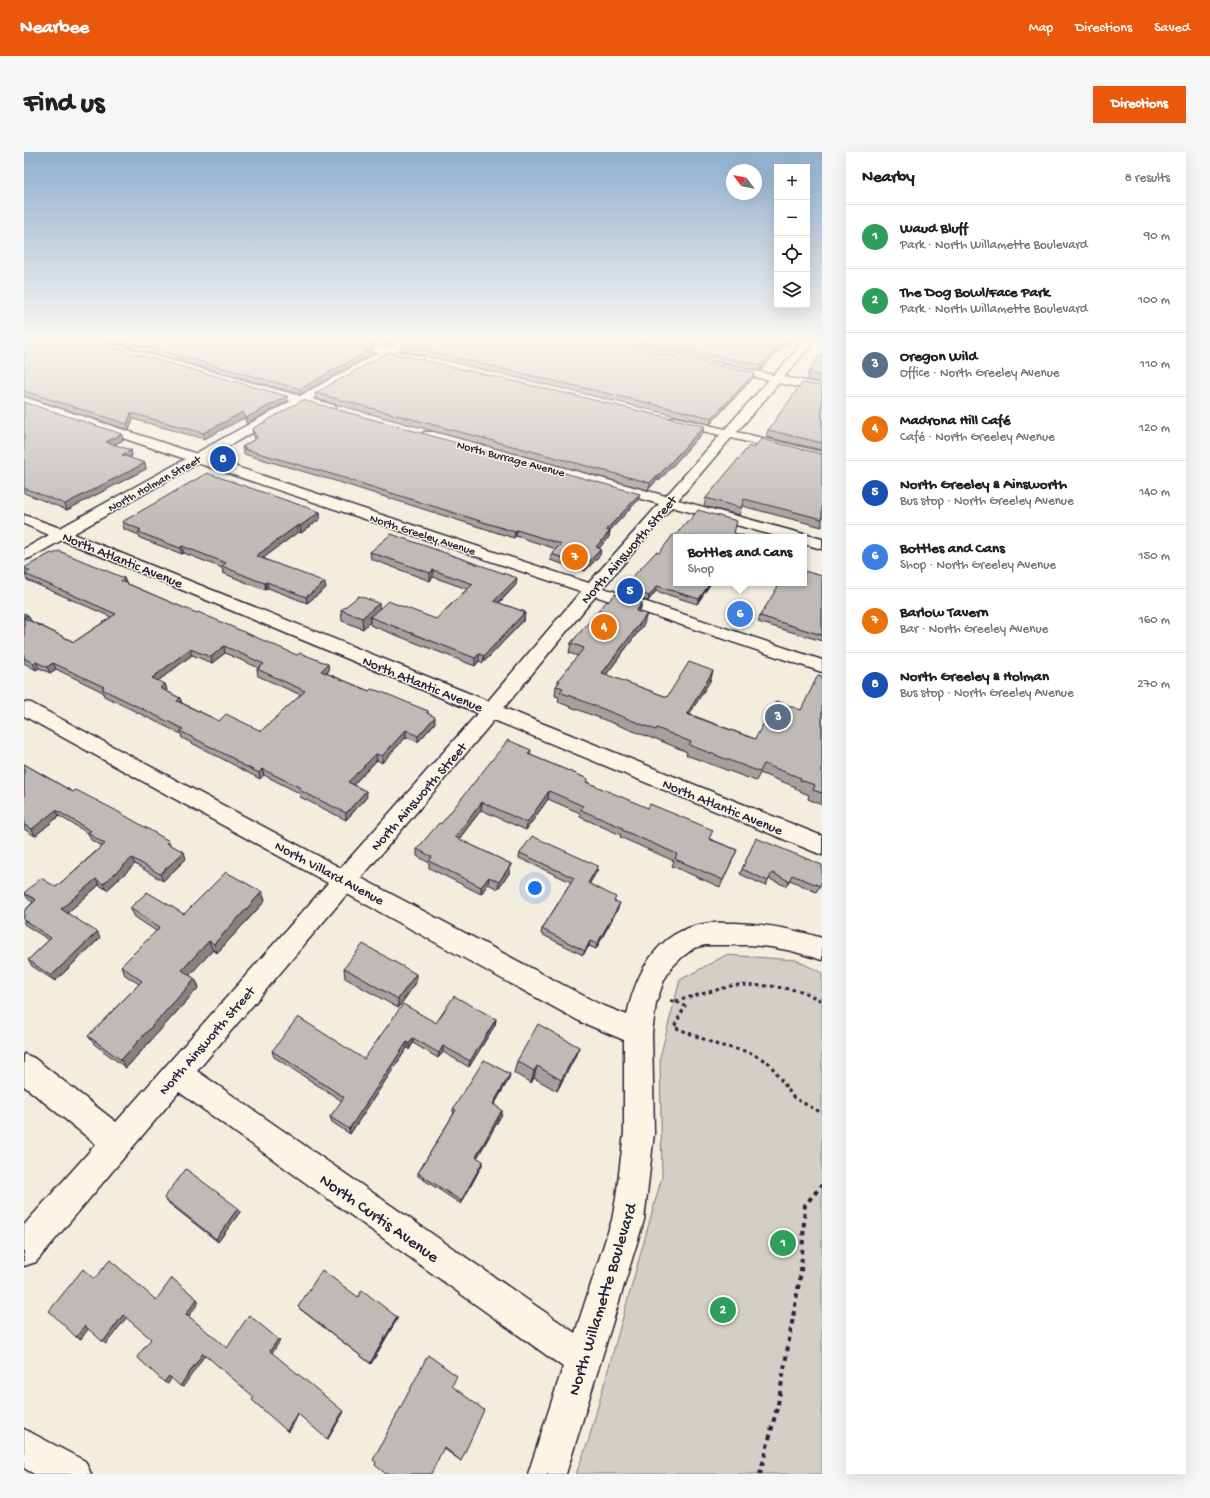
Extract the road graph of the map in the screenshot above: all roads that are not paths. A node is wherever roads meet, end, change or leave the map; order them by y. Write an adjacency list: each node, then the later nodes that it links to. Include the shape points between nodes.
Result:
1 (26, 402): 10 (street, North Greeley Avenue)
2 (297, 402): 10 (street, North Holman Street)
3 (306, 402): 5 (street)
4 (756, 402): 8 (street, North Ainsworth Street)
5 (346, 413)
6 (666, 419): 8 (street)
7 (415, 432): 11 (street, North Burrage Avenue)
8 (728, 434): 9 (street); 11 (street, North Ainsworth Street)
9 (822, 456)
10 (197, 459): 13 (street, North Holman Street); 18 (street, North Greeley Avenue)
11 (669, 502): 14 (street, North Burrage Avenue); 18 (street, North Ainsworth Street)
12 (24, 519): 13 (street, North Atlantic Avenue)
13 (62, 534): 17 (street, North Holman Street); 21 (street, North Atlantic Avenue)
14 (785, 534)
15 (807, 540): 16 (street)
16 (822, 544)
17 (24, 555)
18 (592, 590): 19 (street, North Greeley Avenue); 21 (street, North Ainsworth Street)
19 (822, 666)
20 (24, 708): 23 (street, North Villard Avenue)
21 (491, 711): 22 (street, North Atlantic Avenue); 23 (street, North Ainsworth Street)
22 (822, 846)
23 (345, 880): 25 (street, North Villard Avenue, via 590,1013); 27 (street, North Ainsworth Street)
24 (822, 949): 25 (street, North Willamette Boulevard, via 782,938 752,934 700,935 684,942 670,952 654,972 643,998)
25 (638, 1033): 30 (street, North Willamette Boulevard, via 639,1132 628,1220)
26 (24, 1068): 28 (street)
27 (177, 1074): 28 (street, North Ainsworth Street); 30 (street, North Curtis Avenue)
28 (118, 1142): 29 (street, North Ainsworth Street)
29 (24, 1250)
30 (584, 1360): 33 (street, North Willamette Boulevard)
31 (24, 1448): 32 (street)
32 (72, 1474)
33 (547, 1474)

